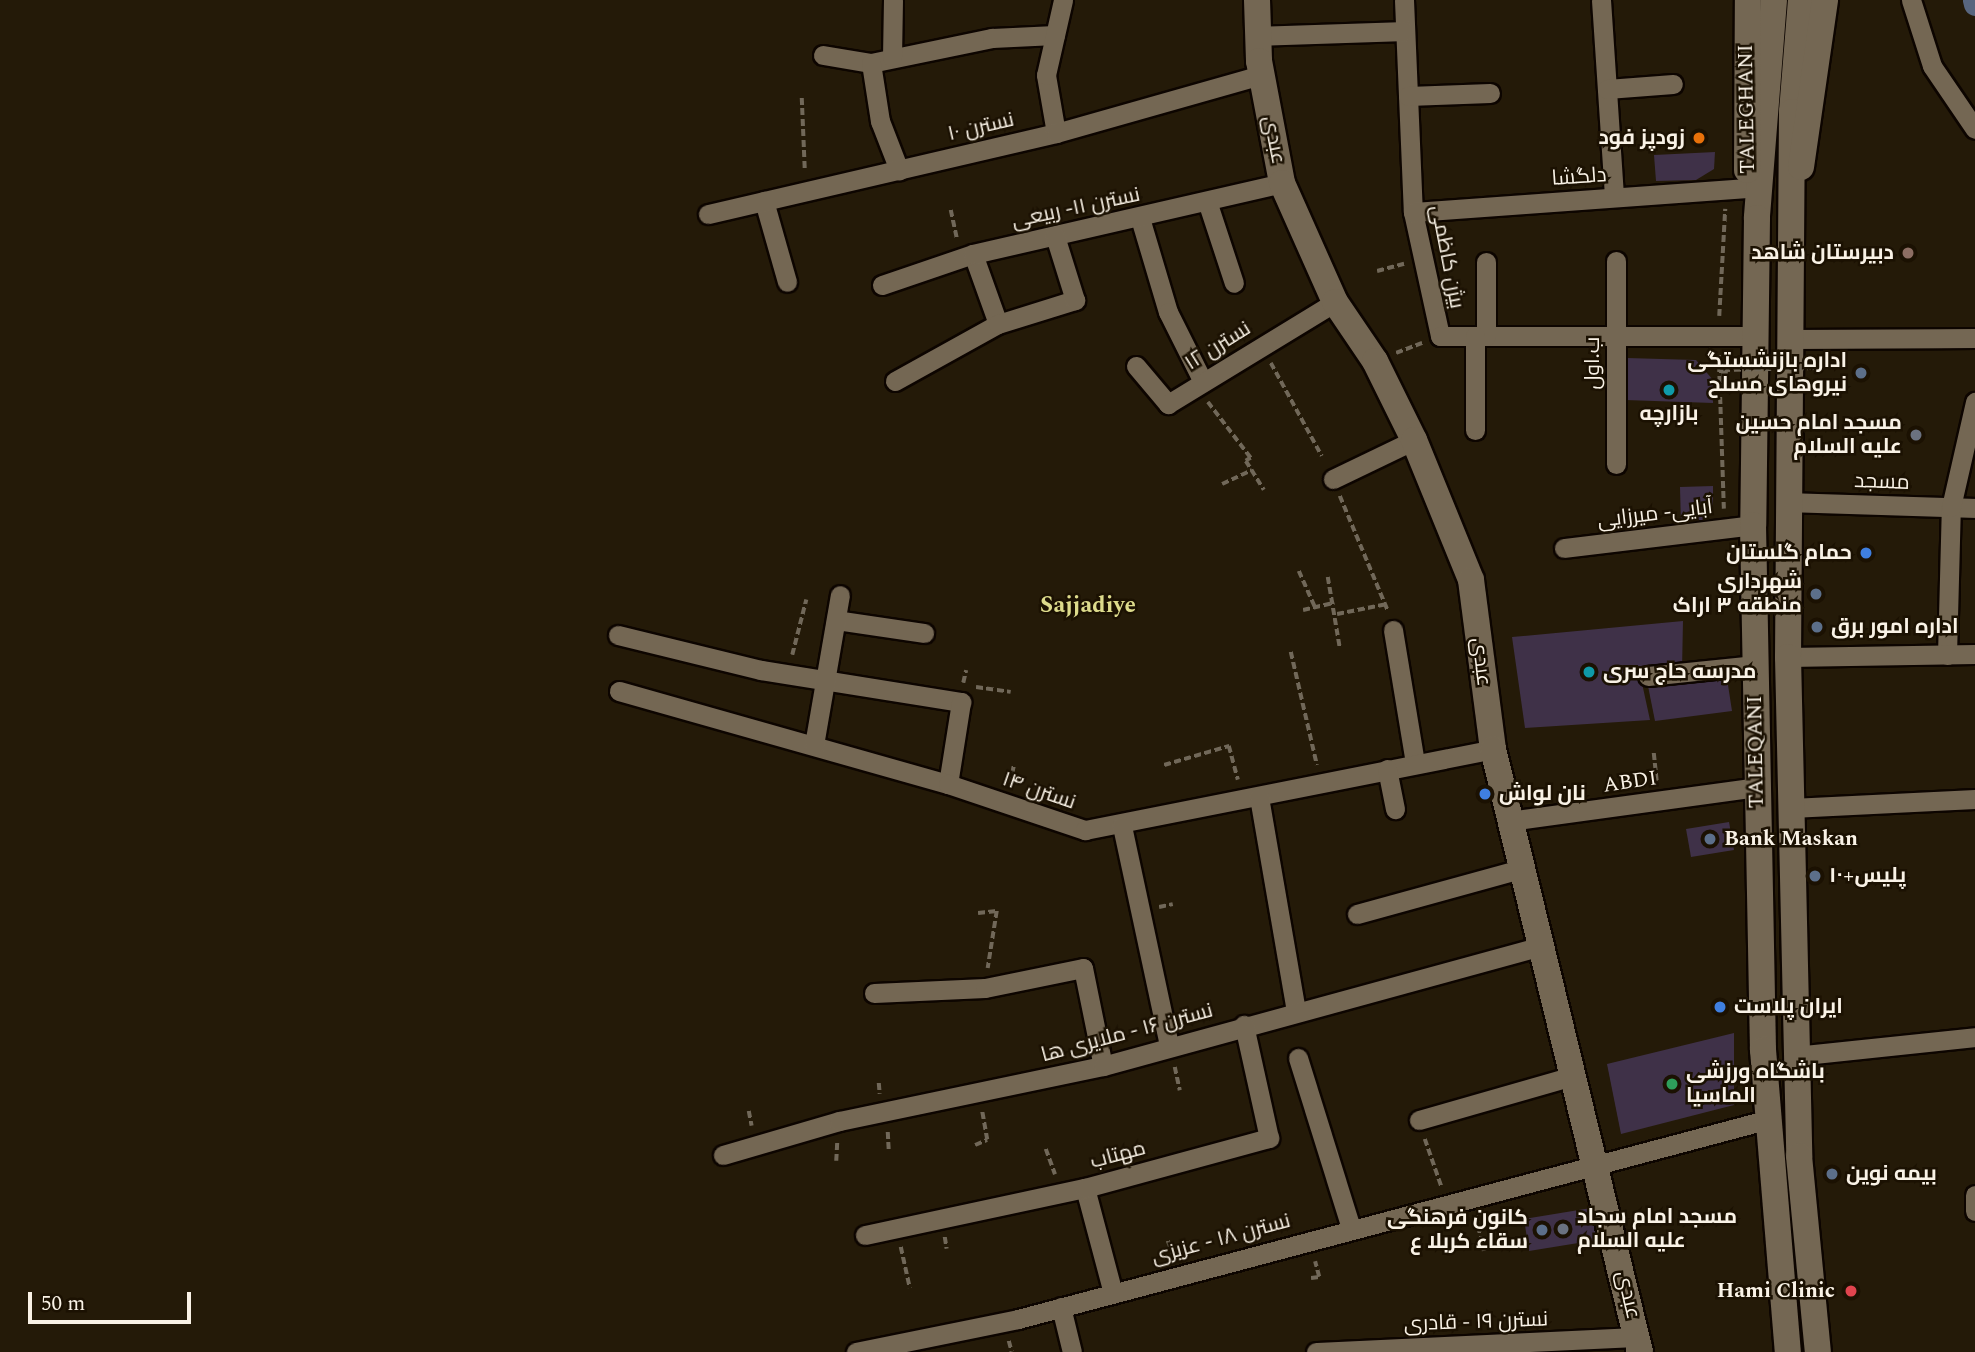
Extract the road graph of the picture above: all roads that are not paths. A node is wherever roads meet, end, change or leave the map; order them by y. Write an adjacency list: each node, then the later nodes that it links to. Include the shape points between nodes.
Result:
1 (893, 0): 15 (street)
2 (1063, 0): 12 (street)
3 (1257, 0): 13 (main road, عبدی)
4 (1404, 0): 11 (street, بیژن کاظمی)
5 (1601, 0): 19 (street)
6 (1748, 0): 27 (main road, TALEGHANI)
7 (1774, 0): 22 (main road)
8 (1801, 0): 22 (main road)
9 (1825, 0): 32 (main road, via 1813,118)
10 (1911, 0): 23 (street, via 1932,66)
11 (1404, 31): 13 (street); 21 (street, بیژن کاظمی)
12 (1055, 35): 15 (street, via 992,38); 24 (street, via 1046,75)
13 (1256, 36): 17 (main road, عبدی)
14 (823, 55): 16 (street)
15 (892, 57): 16 (street)
16 (871, 63): 25 (street, via 880,121)
17 (1261, 75): 24 (street, نسترن ۱۰); 26 (main road, عبدی)
18 (1672, 84): 19 (street)
19 (1607, 89): 28 (street)
20 (1490, 93): 21 (street)
21 (1408, 96): 31 (street, بیژن کاظمی)
22 (1779, 111): 32 (main road, TALEQANI); 35 (main road, TALEQANI)
23 (1975, 130)
24 (1056, 133): 25 (street, نسترن ۱۰)
25 (899, 170): 29 (street, نسترن ۱۰)
26 (1282, 183): 30 (street, نسترن ۱۱- ربیعی); 43 (main road, عبدی)
27 (1748, 188): 28 (street, دلگشا); 35 (main road, TALEGHANI)
28 (1614, 197): 31 (street, دلگشا)
29 (764, 201): 33 (street, نسترن ۱۰); 40 (street)
30 (1207, 201): 34 (street, نسترن ۱۱- ربیعی); 41 (street)
31 (1413, 212): 45 (street, بیژن کاظمی, via 1440,336)
32 (1791, 213): 49 (main road, TALEQANI)
33 (708, 214)
34 (1140, 218): 36 (street, نسترن ۱۱- ربیعی); 52 (street, via 1168,312)
35 (1757, 218): 47 (main road, TALEQANI)
36 (1055, 236): 37 (street, نسترن ۱۱- ربیعی); 44 (street, via 1075,300)
37 (967, 256): 42 (street, نسترن ۱۱- ربیعی); 44 (street)
38 (1616, 261): 46 (street, ب.اول)
39 (1486, 262): 45 (street)
40 (787, 282)
41 (1234, 283)
42 (882, 285)
43 (1335, 302): 52 (street, نسترن ۱۲); 55 (main road, عبدی, via 1375,361)
44 (998, 324): 51 (street)
45 (1481, 336): 46 (street, بیژن کاظمی); 54 (street)
46 (1616, 336): 47 (street, بیژن کاظمی); 56 (street, ب.اول)
47 (1754, 336): 61 (main road, TALEQANI)
48 (1975, 338): 49 (street)
49 (1791, 339): 58 (main road, TALEQANI)
50 (1136, 366): 52 (street, نسترن ۱۲, via 1168,404)
51 (895, 381)
52 (1199, 384)
53 (1975, 402): 59 (street)
54 (1475, 430)
55 (1414, 440): 57 (street); 76 (main road, عبدی, via 1471,580)
56 (1616, 464)
57 (1333, 480)
58 (1787, 502): 59 (street, مسجد); 70 (main road, TALEQANI)
59 (1951, 507): 60 (street, مسجد); 69 (street)
60 (1975, 508)
61 (1753, 525): 62 (street, آبایی- میرزایی); 71 (main road, TALEQANI)
62 (1564, 548)
63 (840, 594): 64 (street)
64 (836, 620): 66 (street); 73 (street)
65 (1393, 631): 77 (street)
66 (924, 633)
67 (618, 635): 73 (street)
68 (1975, 654): 69 (street)
69 (1947, 655): 70 (street)
70 (1788, 657): 83 (main road, TALEQANI)
71 (1755, 665): 72 (street); 80 (main road, TALEQANI)
72 (1648, 676)
73 (825, 680): 75 (street); 79 (street, via 961,702)
74 (619, 691): 75 (street, نسترن ۱۴)
75 (814, 745): 79 (street, نسترن ۱۴)
76 (1493, 749): 77 (street, نسترن ۱۴); 85 (main road, عبدی)
77 (1415, 763): 78 (street, نسترن ۱۴)
78 (1387, 769): 81 (street, نسترن ۱۴); 84 (street)
79 (948, 784): 86 (street, نسترن ۱۴, via 1085,830)
80 (1756, 787): 85 (street, ABDI); 100 (main road, TALEQANI)
81 (1252, 799): 86 (street, نسترن ۱۴); 91 (street)
82 (1975, 799): 83 (street)
83 (1791, 808): 95 (main road, TALEQANI)
84 (1395, 809)
85 (1509, 821): 87 (main road, عبدی)
86 (1122, 826): 94 (street)
87 (1520, 869): 88 (street); 89 (main road, عبدی)
88 (1357, 915)
89 (1542, 946): 91 (street, نسترن ۱۶ - ملایری ها); 98 (main road, عبدی)
90 (874, 993): 97 (street, via 985,988 1083,968)
91 (1296, 1011): 92 (street, نسترن ۱۶ - ملایری ها)
92 (1244, 1025): 94 (street, نسترن ۱۶ - ملایری ها); 103 (street, مهتاب, via 1269,1138)
93 (1975, 1037): 95 (street)
94 (1169, 1045): 97 (street, نسترن ۱۶ - ملایری ها)
95 (1795, 1056): 117 (main road, TALEQANI)
96 (1298, 1058): 106 (street)
97 (1103, 1066): 101 (street, نسترن ۱۶ - ملایری ها, via 839,1121)
98 (1572, 1076): 99 (street); 102 (main road, عبدی)
99 (1419, 1120)
100 (1766, 1120): 102 (street, نسترن ۱۸ - عزیزی); 116 (main road, TALEQANI)
101 (723, 1155)
102 (1598, 1165): 106 (street, نسترن ۱۸ - عزیزی); 110 (main road, عبدی)
103 (1085, 1188): 107 (street, مهتاب); 108 (street)
104 (1975, 1195): 105 (street)
105 (1975, 1210)
106 (1351, 1228): 108 (street, نسترن ۱۸ - عزیزی)
107 (864, 1235)
108 (1113, 1293): 109 (street, نسترن ۱۸ - عزیزی)
109 (1060, 1307): 113 (street, نسترن ۱۸ - عزیزی); 114 (street)
110 (1639, 1345): 111 (street, نسترن ۱۹ - قادری)
111 (1537, 1348): 112 (street, نسترن ۱۹ - قادری)
112 (1413, 1350): 115 (street, نسترن ۱۹ - قادری)
113 (856, 1352)
114 (1072, 1352)
115 (1316, 1352)
116 (1788, 1352)
117 (1818, 1352)

